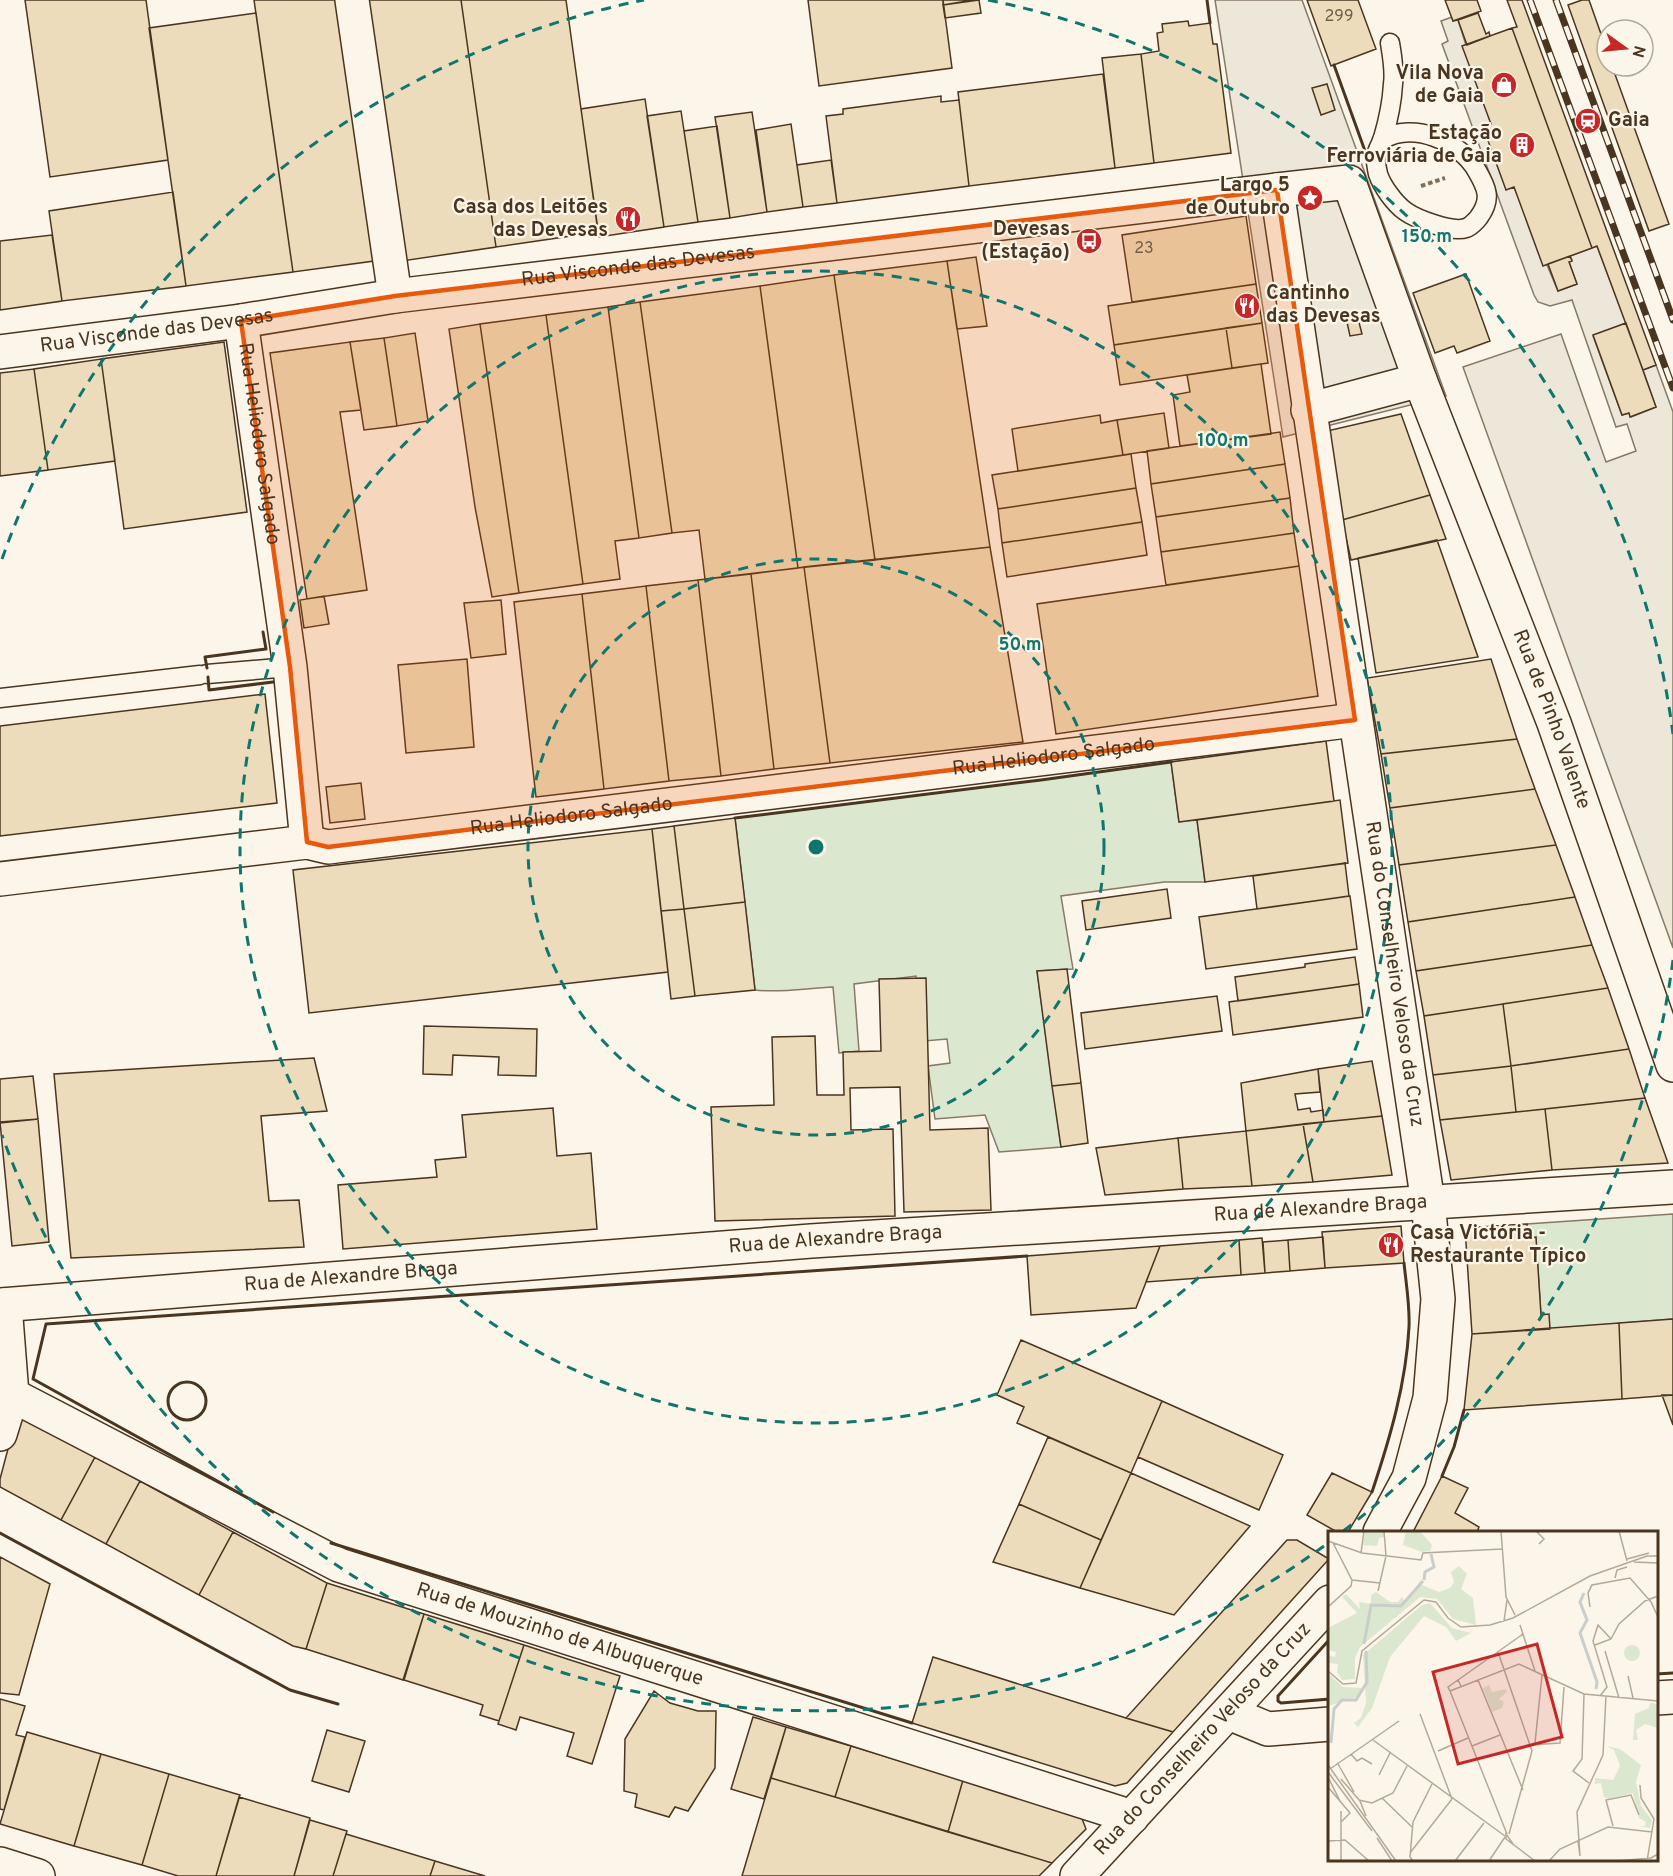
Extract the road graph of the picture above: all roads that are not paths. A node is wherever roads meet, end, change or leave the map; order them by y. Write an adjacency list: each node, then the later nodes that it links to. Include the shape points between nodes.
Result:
1 (352, 0): 6 (street)
2 (1390, 43): 3 (lane, via 1394,82)
3 (1382, 140): 4 (lane); 4 (lane, via 1405,132 1430,135 1459,149 1485,185 1488,203 1478,220 1465,228 1446,227 1404,210)
4 (1364, 178): 5 (street); 9 (street)
5 (1277, 190): 6 (street, Rua Visconde das Devesas); 10 (street)
6 (395, 296): 7 (street, Rua Visconde das Devesas)
7 (241, 321): 8 (street, Rua Visconde das Devesas); 11 (street, Rua Heliodoro Salgado)
8 (0, 352)
9 (1420, 380): 10 (street); 16 (street, Rua de Pinho Valente, via 1554,723)
10 (1308, 410): 13 (street, Rua do Conselheiro Veloso da Cruz)
11 (290, 667): 12 (lane); 14 (street, Rua Heliodoro Salgado)
12 (0, 698)
13 (1355, 720): 14 (street, Rua Heliodoro Salgado, via 328,847); 18 (street, Rua do Conselheiro Veloso da Cruz)
14 (307, 842): 15 (street)
15 (0, 879)
16 (1673, 1065)
17 (1673, 1187): 18 (street, Rua de Alexandre Braga)
18 (1428, 1203): 19 (street, Rua de Alexandre Braga, via 811,1241); 22 (street, Rua do Conselheiro Veloso da Cruz, via 1438,1299 1430,1398 1409,1478)
19 (3, 1305): 20 (street)
20 (12, 1395): 21 (street); 28 (street, Rua de Mouzinho de Albuquerque, via 339,1565)
21 (0, 1434)
22 (1381, 1531)
23 (1328, 1603): 26 (street, Rua do Conselheiro Veloso da Cruz)
24 (1673, 1697): 25 (street)
25 (1658, 1698)
26 (1229, 1713): 27 (street, via 1268,1729); 28 (street, Rua do Conselheiro Veloso da Cruz)
27 (1328, 1724)
28 (1132, 1817): 31 (street, Rua do Conselheiro Veloso da Cruz)
29 (0, 1864): 30 (street)
30 (38, 1876)
31 (1077, 1876)

